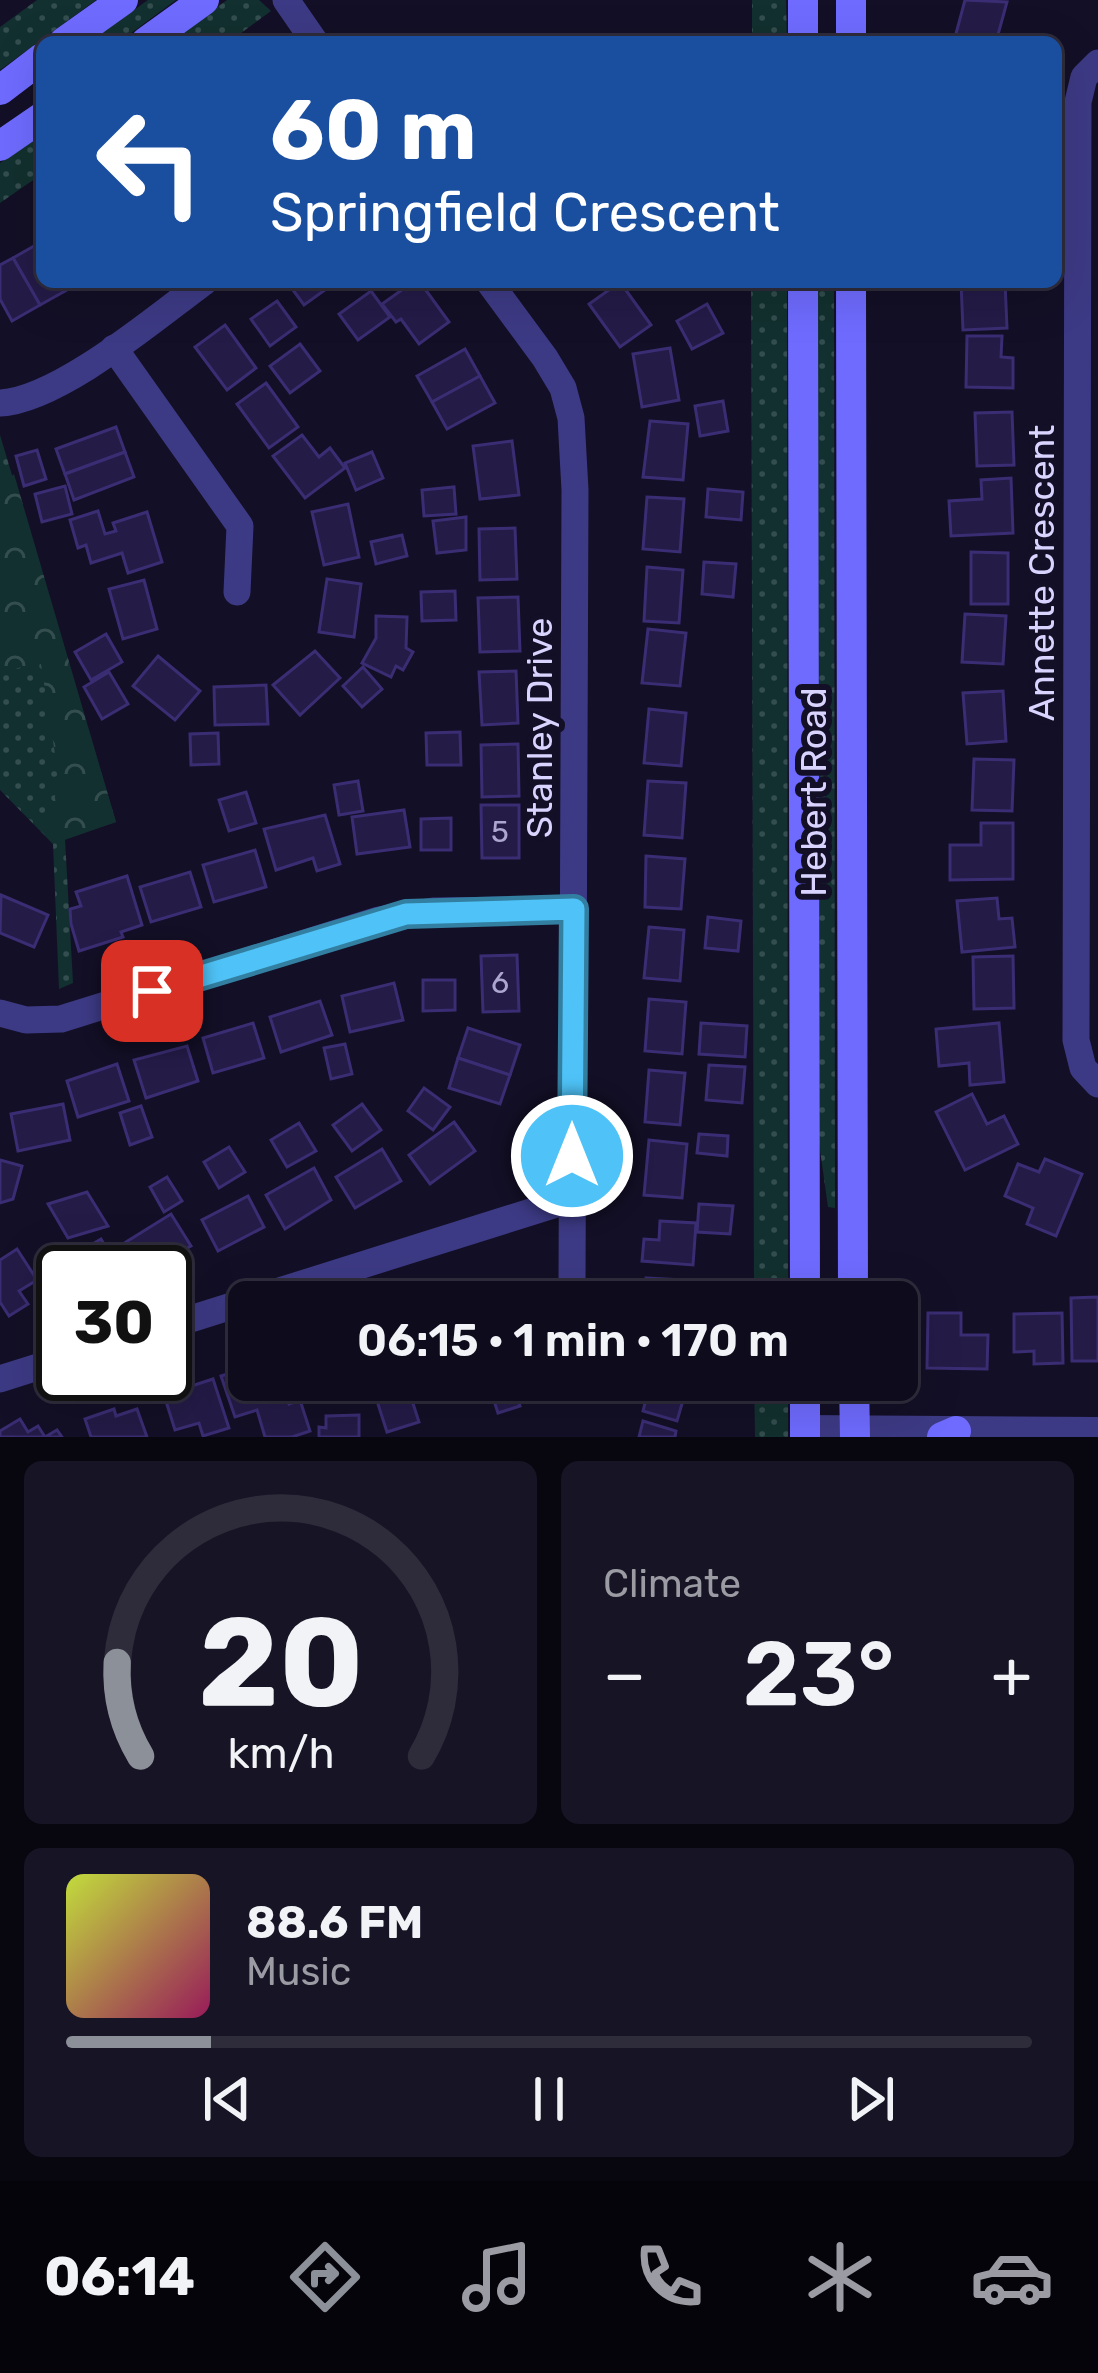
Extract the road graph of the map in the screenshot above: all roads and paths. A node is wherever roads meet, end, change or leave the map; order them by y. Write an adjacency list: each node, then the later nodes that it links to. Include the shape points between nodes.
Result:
1 (123, 0): 6 (main road)
2 (204, 0): 7 (main road)
3 (286, 0): 8 (street)
4 (803, 0): 9 (main road)
5 (851, 0): 10 (main road)
6 (72, 36)
7 (154, 36)
8 (311, 36)
9 (803, 36)
10 (851, 36)
11 (36, 62): 13 (main road)
12 (1098, 62): 25 (street, Annette Crescent, via 1078,102 1076,1040 1083,1068)
13 (0, 89)
14 (36, 121): 15 (main road)
15 (0, 146)
16 (196, 288): 20 (street)
17 (493, 288): 23 (street, Stanley Drive, via 545,358 572,418)
18 (803, 288): 28 (main road, Hebert Road)
19 (851, 288): 29 (main road, Hebert Road)
20 (114, 348): 21 (street, via 51,388); 22 (street, via 240,526)
21 (0, 403)
22 (237, 592)
23 (574, 909): 24 (street, via 406,914 73,1016); 26 (street, Stanley Drive)
24 (0, 1013)
25 (1098, 1084)
26 (572, 1198): 27 (street, Stanley Drive); 30 (street)
27 (572, 1281)
28 (805, 1281)
29 (854, 1281)
30 (192, 1318)
31 (36, 1367): 32 (street)
32 (0, 1378)
33 (805, 1401): 36 (main road)
34 (854, 1401): 37 (main road)
35 (1098, 1432): 38 (street)
36 (805, 1433): 37 (street)
37 (854, 1433): 38 (street)
38 (949, 1434)

